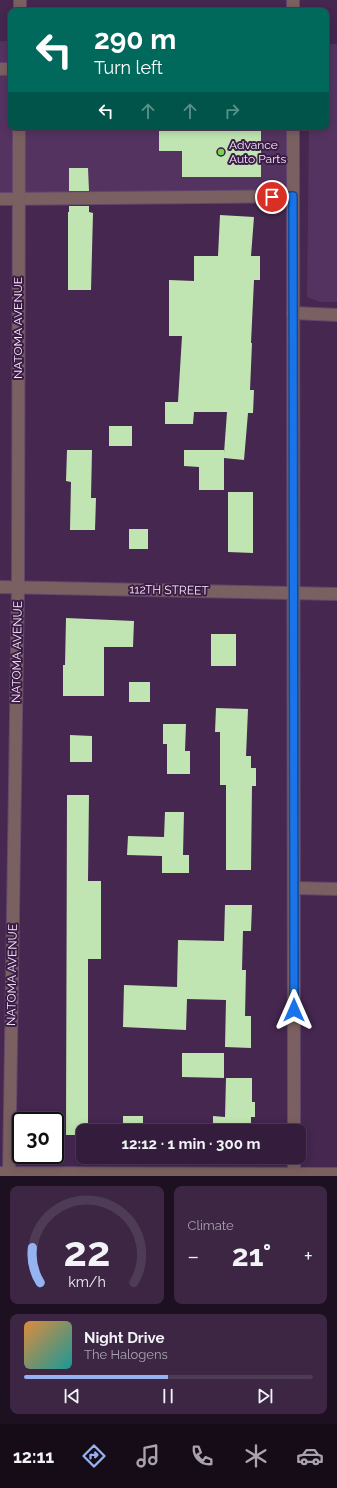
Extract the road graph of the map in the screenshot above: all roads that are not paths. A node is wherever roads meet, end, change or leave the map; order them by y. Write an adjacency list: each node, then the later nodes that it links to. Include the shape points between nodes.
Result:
1 (19, 130): 5 (street, NATOMA AVENUE)
2 (293, 130): 3 (street)
3 (293, 196): 5 (street); 6 (street)
4 (0, 199): 5 (street)
5 (19, 199): 9 (street, NATOMA AVENUE)
6 (293, 313): 7 (street); 10 (street)
7 (337, 315)
8 (0, 587): 9 (street, 112TH STREET)
9 (18, 587): 10 (street, 112TH STREET); 16 (street, NATOMA AVENUE)
10 (293, 592): 11 (street, 112TH STREET); 12 (street)
11 (337, 594)
12 (294, 888): 13 (street); 14 (street)
13 (337, 889)
14 (294, 1124)
15 (294, 1164): 18 (street)
16 (6, 1174): 18 (street)
17 (337, 1174): 18 (street)
18 (294, 1175)

